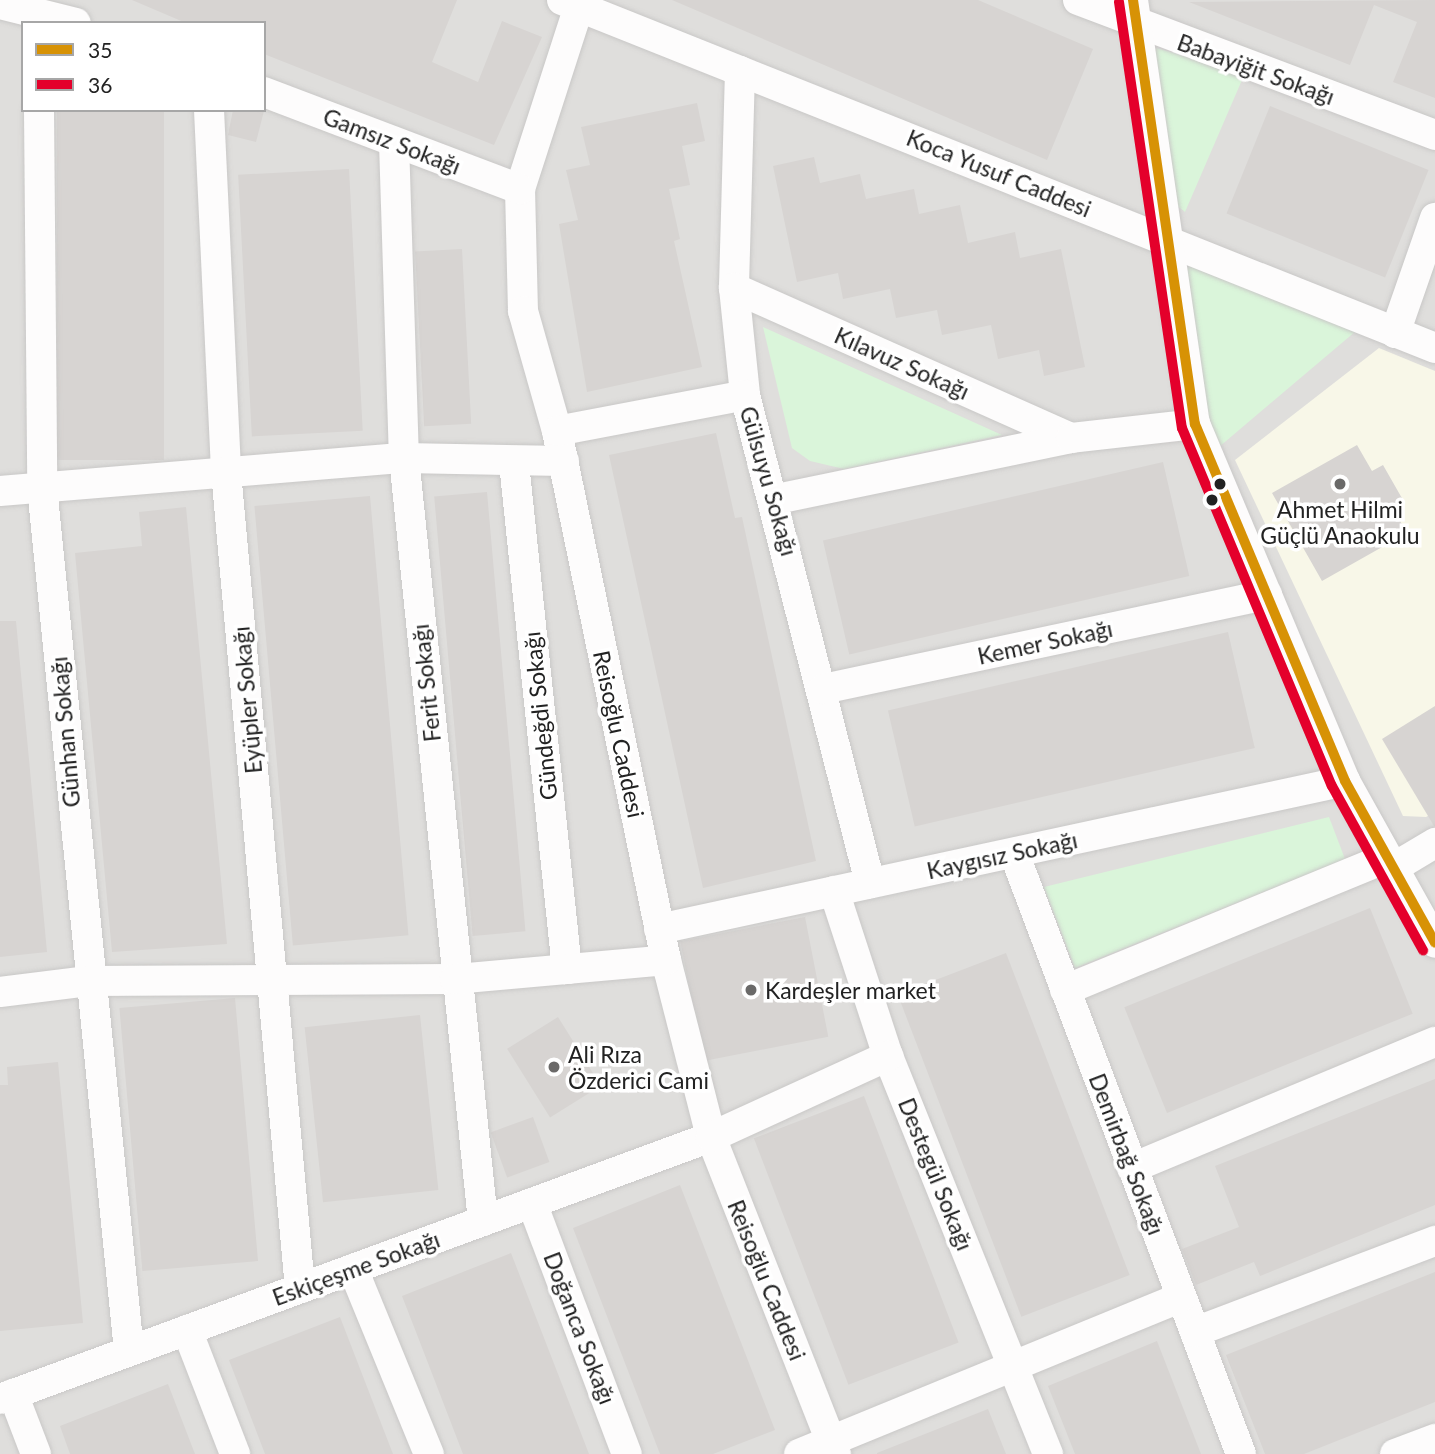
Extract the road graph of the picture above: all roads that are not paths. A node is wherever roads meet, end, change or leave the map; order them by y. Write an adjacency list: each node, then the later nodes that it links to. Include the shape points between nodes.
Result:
1 (1079, 0): 5 (street, Babayiğit Sokağı)
2 (574, 2): 7 (street, Koca Yusuf Caddesi); 13 (street, Reisoğlu Caddesi)
3 (0, 4): 4 (street)
4 (39, 11): 6 (street)
5 (1133, 12): 11 (street, Babayiğit Sokağı); 15 (street)
6 (70, 21)
7 (740, 71): 15 (street, Koca Yusuf Caddesi); 16 (street, Gülsuyu Sokağı)
8 (266, 94): 12 (street, Gamsız Sokağı)
9 (39, 112): 27 (street, Günhan Sokağı)
10 (209, 112): 26 (street, Eyüpler Sokağı)
11 (1435, 135)
12 (394, 142): 13 (street, Gamsız Sokağı); 23 (street, Ferit Sokağı)
13 (520, 189): 21 (street, Reisoğlu Caddesi, via 523,311)
14 (1435, 218): 17 (street)
15 (1167, 240): 17 (street, Koca Yusuf Caddesi); 20 (street)
16 (734, 288): 19 (street, Gülsuyu Sokağı); 22 (street, Kılavuz Sokağı)
17 (1395, 332): 18 (street, Koca Yusuf Caddesi)
18 (1435, 348)
19 (745, 395): 21 (street); 29 (street, Gülsuyu Sokağı)
20 (1195, 424): 22 (street); 30 (street)
21 (557, 431): 24 (street, Reisoğlu Caddesi)
22 (1071, 438): 29 (street)
23 (404, 458): 25 (street); 26 (street); 42 (street, Ferit Sokağı)
24 (564, 461): 25 (street); 38 (street, Reisoğlu Caddesi)
25 (514, 463): 41 (street, Gündeğdi Sokağı)
26 (226, 472): 27 (street); 43 (street, Eyüpler Sokağı)
27 (42, 487): 28 (street); 44 (street, Günhan Sokağı)
28 (0, 491)
29 (776, 499): 31 (street, Gülsuyu Sokağı)
30 (1267, 595): 31 (street, Kemer Sokağı); 32 (street)
31 (823, 689): 36 (street, Gülsuyu Sokağı)
32 (1345, 781): 34 (street, Kaygısız Sokağı); 35 (street)
33 (1435, 843): 35 (street)
34 (1014, 853): 36 (street, Kaygısız Sokağı); 45 (street, Demirbağ Sokağı)
35 (1390, 863): 39 (street); 45 (street)
36 (870, 884): 37 (street, Kaygısız Sokağı)
37 (835, 891): 38 (street, Kaygısız Sokağı); 48 (street, Destegül Sokağı)
38 (659, 929): 40 (street, Reisoğlu Caddesi)
39 (1435, 943)
40 (666, 960): 41 (street); 49 (street, Reisoğlu Caddesi)
41 (566, 969): 42 (street)
42 (455, 979): 43 (street); 52 (street, Ferit Sokağı)
43 (273, 981): 44 (street); 55 (street, Eyüpler Sokağı)
44 (88, 982): 46 (street); 59 (street, Günhan Sokağı)
45 (1065, 990): 50 (street, Demirbağ Sokağı)
46 (0, 992)
47 (1435, 1042): 50 (street)
48 (888, 1056): 49 (street, Eskiçeşme Sokağı); 60 (street, Destegül Sokağı)
49 (711, 1137): 51 (street, Eskiçeşme Sokağı); 63 (street, Reisoğlu Caddesi)
50 (1132, 1168): 56 (street, Demirbağ Sokağı)
51 (532, 1203): 52 (street, Eskiçeşme Sokağı); 67 (street, Doğanca Sokağı)
52 (482, 1221): 54 (street, Eskiçeşme Sokağı)
53 (1435, 1241): 58 (street)
54 (353, 1269): 55 (street, Eskiçeşme Sokağı); 66 (street)
55 (300, 1289): 57 (street, Eskiçeşme Sokağı)
56 (1181, 1297): 58 (street, Demirbağ Sokağı); 60 (street)
57 (187, 1330): 59 (street, Eskiçeşme Sokağı); 65 (street)
58 (1195, 1332): 70 (street, Demirbağ Sokağı)
59 (129, 1351): 61 (street, Eskiçeşme Sokağı)
60 (1015, 1366): 63 (street); 69 (street, Destegül Sokağı)
61 (7, 1397): 64 (street)
62 (1435, 1439): 71 (street)
63 (834, 1448): 68 (street)
64 (36, 1454)
65 (236, 1454)
66 (429, 1454)
67 (627, 1454)
68 (799, 1454)
69 (1048, 1454)
70 (1241, 1454)
71 (1395, 1454)

